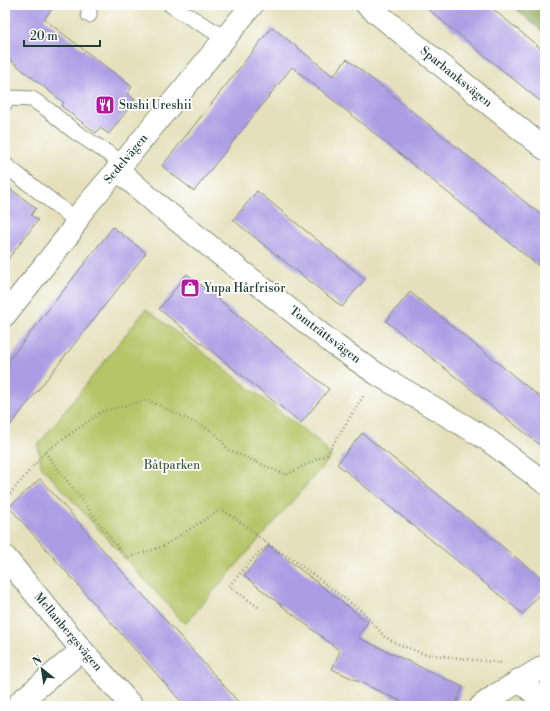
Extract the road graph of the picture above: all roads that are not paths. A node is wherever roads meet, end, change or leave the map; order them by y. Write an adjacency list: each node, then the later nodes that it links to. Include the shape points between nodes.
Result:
1 (171, 5): 4 (lane)
2 (252, 5): 4 (street, Sedelvägen)
3 (367, 5): 6 (street, Sparbanksvägen)
4 (225, 38): 8 (street, Sedelvägen)
5 (5, 103): 8 (lane, via 10,98 32,100)
6 (545, 149)
7 (5, 165): 9 (lane)
8 (120, 166): 9 (street, Sedelvägen, via 82,211); 11 (street, Tomträttsvägen, via 159,206 336,346 377,374 485,438)
9 (77, 221): 10 (street, Sedelvägen)
10 (5, 315)
11 (545, 483)
12 (5, 557): 13 (street, Mellanbergsvägen)
13 (82, 650): 17 (street); 18 (street, Mellanbergsvägen)
14 (545, 666): 15 (street)
15 (520, 680): 16 (street); 19 (street)
16 (545, 703)
17 (18, 706)
18 (132, 706)
19 (481, 706)

